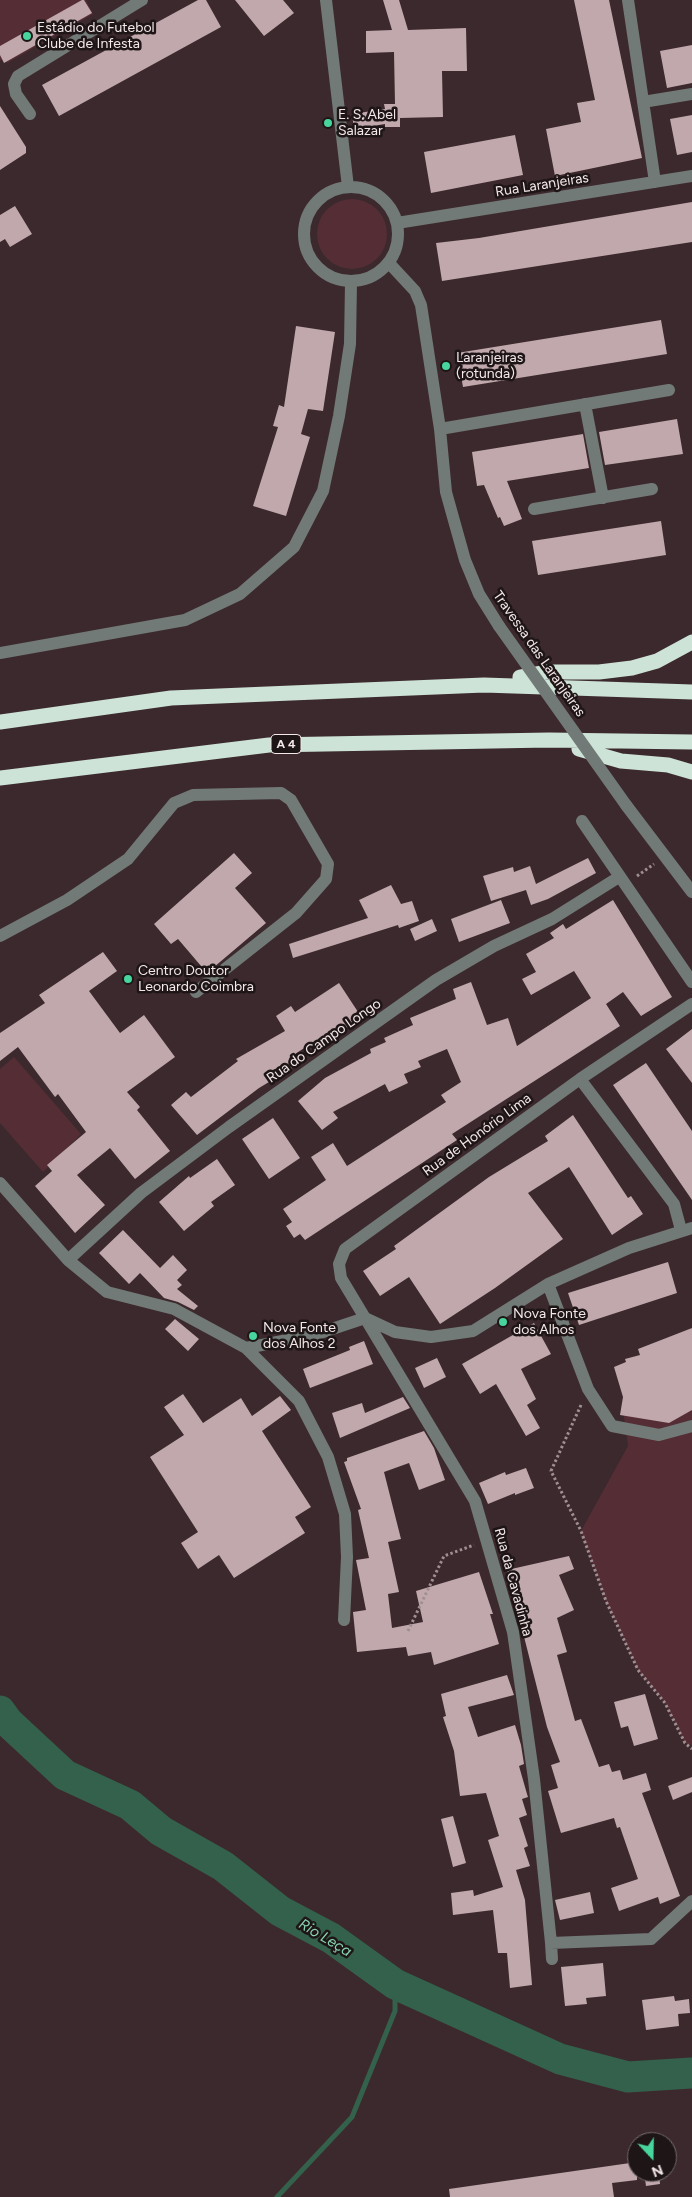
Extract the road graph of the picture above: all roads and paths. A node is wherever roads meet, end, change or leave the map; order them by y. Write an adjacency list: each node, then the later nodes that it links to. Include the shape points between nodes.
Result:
1 (142, 0): 6 (street, via 18,76 14,84 16,94)
2 (326, 0): 9 (street)
3 (628, 0): 5 (street)
4 (692, 94): 5 (street)
5 (643, 102): 8 (street)
6 (30, 114)
7 (692, 176): 8 (street, Rua Laranjeiras)
8 (655, 182): 10 (street, Rua Laranjeiras)
9 (348, 188): 10 (street, via 368,190 382,198); 12 (street, via 335,190 321,198 305,224 304,239 316,266 327,275)
10 (398, 223): 11 (street, via 398,242)
11 (389, 262): 12 (street, via 370,278); 15 (street, Travessa das Laranjeiras, via 415,291 421,305)
12 (351, 282): 20 (street, via 350,344 340,416 323,491 294,547 240,594 185,620)
13 (669, 390): 14 (street)
14 (585, 404): 15 (street); 17 (street)
15 (440, 428): 29 (street, Travessa das Laranjeiras, bridge, via 446,492 465,560 479,594)
16 (652, 489): 17 (street)
17 (603, 498): 18 (street)
18 (534, 509)
19 (692, 642): 21 (highway, via 658,661 632,668 546,672)
20 (0, 653)
21 (484, 685): 22 (highway); 23 (highway, via 171,698)
22 (692, 692)
23 (0, 722)
24 (549, 740): 25 (highway, A 4); 26 (highway, via 621,761 668,765); 27 (highway, A 4, via 269,745)
25 (692, 742)
26 (692, 772)
27 (0, 778)
28 (582, 821): 30 (street)
29 (665, 857): 30 (path); 31 (street, Travessa das Laranjeiras)
30 (622, 881): 33 (street); 39 (street, Rua do Campo Longo, via 494,946 436,980 228,1126 141,1193)
31 (692, 892)
32 (0, 936): 34 (street, via 67,900 128,859 174,803 193,796 281,793 291,800 328,864 326,879 296,913)
33 (692, 982)
34 (196, 992)
35 (692, 1004): 36 (street, Rua de Honório Lima)
36 (580, 1080): 38 (street, via 674,1204); 41 (street, Rua de Honório Lima, via 345,1249 340,1264 341,1278)
37 (0, 1183): 39 (street)
38 (686, 1229): 40 (street, via 629,1248)
39 (68, 1260): 42 (street, via 107,1292 174,1309)
40 (548, 1284): 41 (street, via 465,1333 431,1336 395,1332); 43 (street)
41 (365, 1318): 42 (street, via 314,1335); 45 (street, Rua da Cavadinha, via 475,1501)
42 (246, 1348): 46 (street, via 299,1401 328,1457 345,1514)
43 (588, 1388): 44 (street, via 612,1426 659,1435); 48 (path, via 551,1471 581,1530 606,1601 638,1670 664,1702 685,1744)
44 (692, 1426)
45 (486, 1540): 47 (path, via 444,1556); 50 (street, Rua da Cavadinha, via 513,1632 534,1780)
46 (344, 1620)
47 (408, 1631)
48 (692, 1749)
49 (692, 1901): 50 (street, via 651,1939)
50 (550, 1943): 51 (street, Rua da Cavadinha)
51 (552, 1959)

